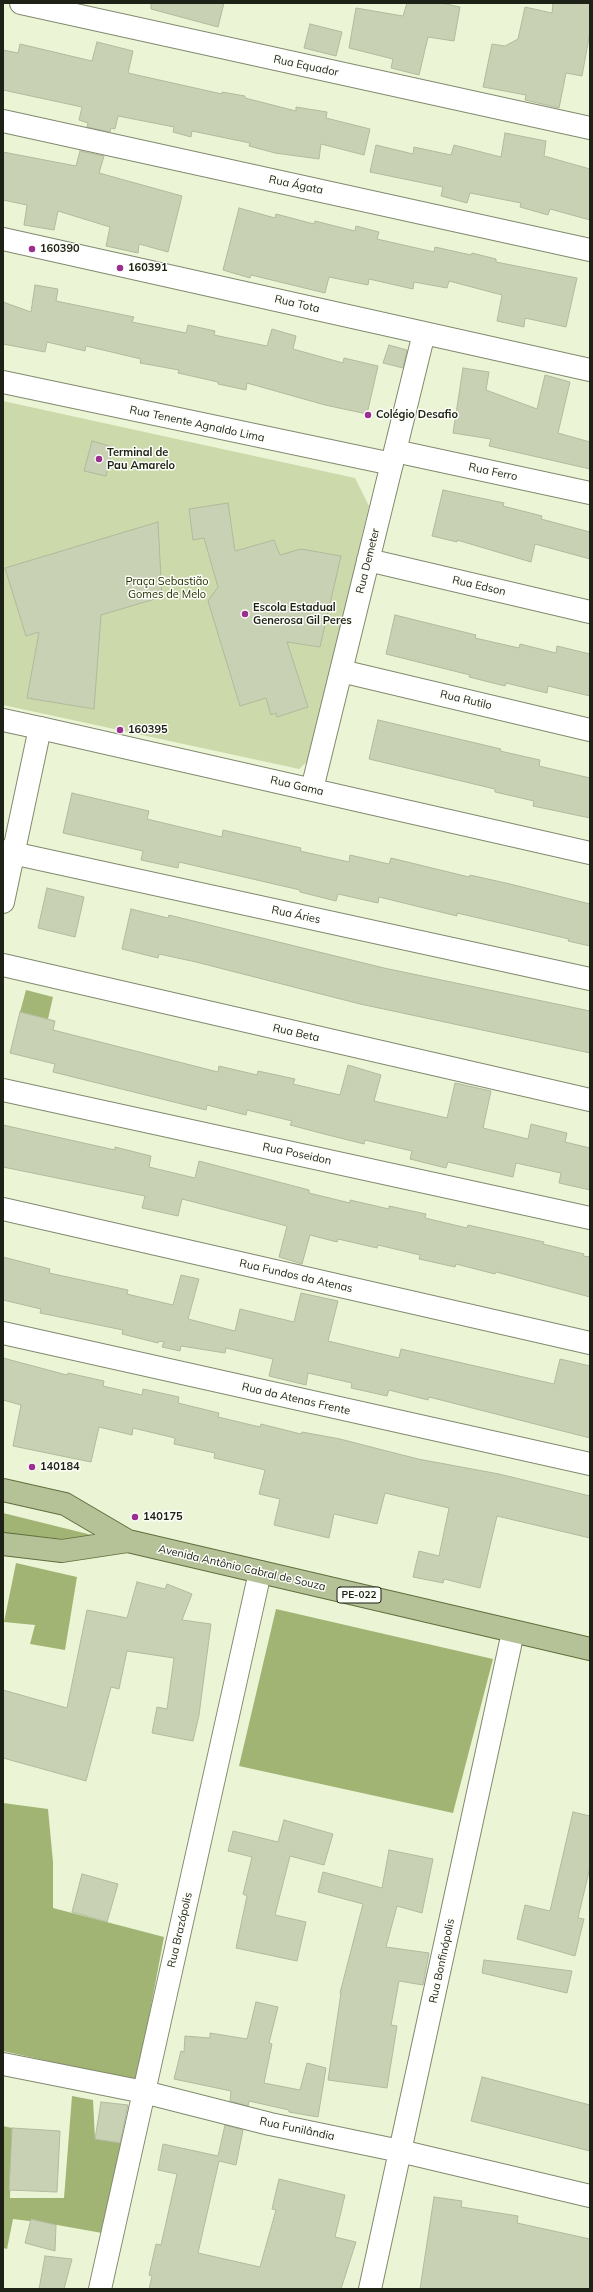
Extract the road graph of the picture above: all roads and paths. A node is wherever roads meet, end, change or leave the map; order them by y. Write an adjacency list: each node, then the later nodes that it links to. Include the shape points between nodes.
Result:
1 (21, 3): 3 (street, Rua Equador)
2 (3, 121): 5 (street, Rua Ágata)
3 (590, 128)
4 (3, 239): 6 (street, Rua Tota)
5 (590, 250)
6 (424, 333): 7 (street, Rua Tota); 9 (street, Rua Demeter)
7 (589, 367)
8 (3, 382): 9 (street, Rua Tenente Agnaldo Lima)
9 (394, 458): 10 (street, Rua Ferro); 11 (street, Rua Demeter)
10 (590, 494)
11 (368, 560): 12 (street, Rua Edson); 13 (street, Rua Demeter)
12 (590, 612)
13 (341, 671): 16 (street, Rua Rutilo); 17 (street, Rua Demeter)
14 (3, 720): 15 (street, Rua Gama)
15 (40, 728): 17 (street, Rua Gama); 18 (street)
16 (590, 730)
17 (312, 789): 19 (street, Rua Gama)
18 (8, 852): 20 (street); 22 (street, Rua Áries)
19 (590, 853)
20 (3, 902)
21 (3, 966): 24 (street, Rua Beta)
22 (590, 979)
23 (3, 1090): 26 (street, Rua Poseidon)
24 (590, 1100)
25 (3, 1209): 28 (street, Rua Fundos da Atenas)
26 (590, 1218)
27 (3, 1333): 29 (street, Rua da Atenas Frente)
28 (590, 1344)
29 (590, 1464)
30 (3, 1490): 31 (main road, Avenida Antônio Cabral de Souza / PE-022, via 65,1504)
31 (128, 1541): 32 (main road, Avenida Antônio Cabral de Souza / PE-022, via 62,1551); 33 (main road, Avenida Antônio Cabral de Souza / PE-022)
32 (3, 1544)
33 (260, 1572): 34 (main road, Avenida Antônio Cabral de Souza / PE-022); 37 (street, Rua Brazópolis)
34 (513, 1632): 35 (main road, Avenida Antônio Cabral de Souza / PE-022); 38 (street, Rua Bonfinópolis)
35 (590, 1649)
36 (3, 2064): 37 (street, Rua Funilândia)
37 (144, 2092): 38 (street, Rua Funilândia, via 270,2124); 40 (street, Rua Brazópolis)
38 (400, 2151): 39 (street, Rua Funilândia); 41 (street, Rua Bonfinópolis)
39 (590, 2196)
40 (100, 2289)
41 (370, 2289)

